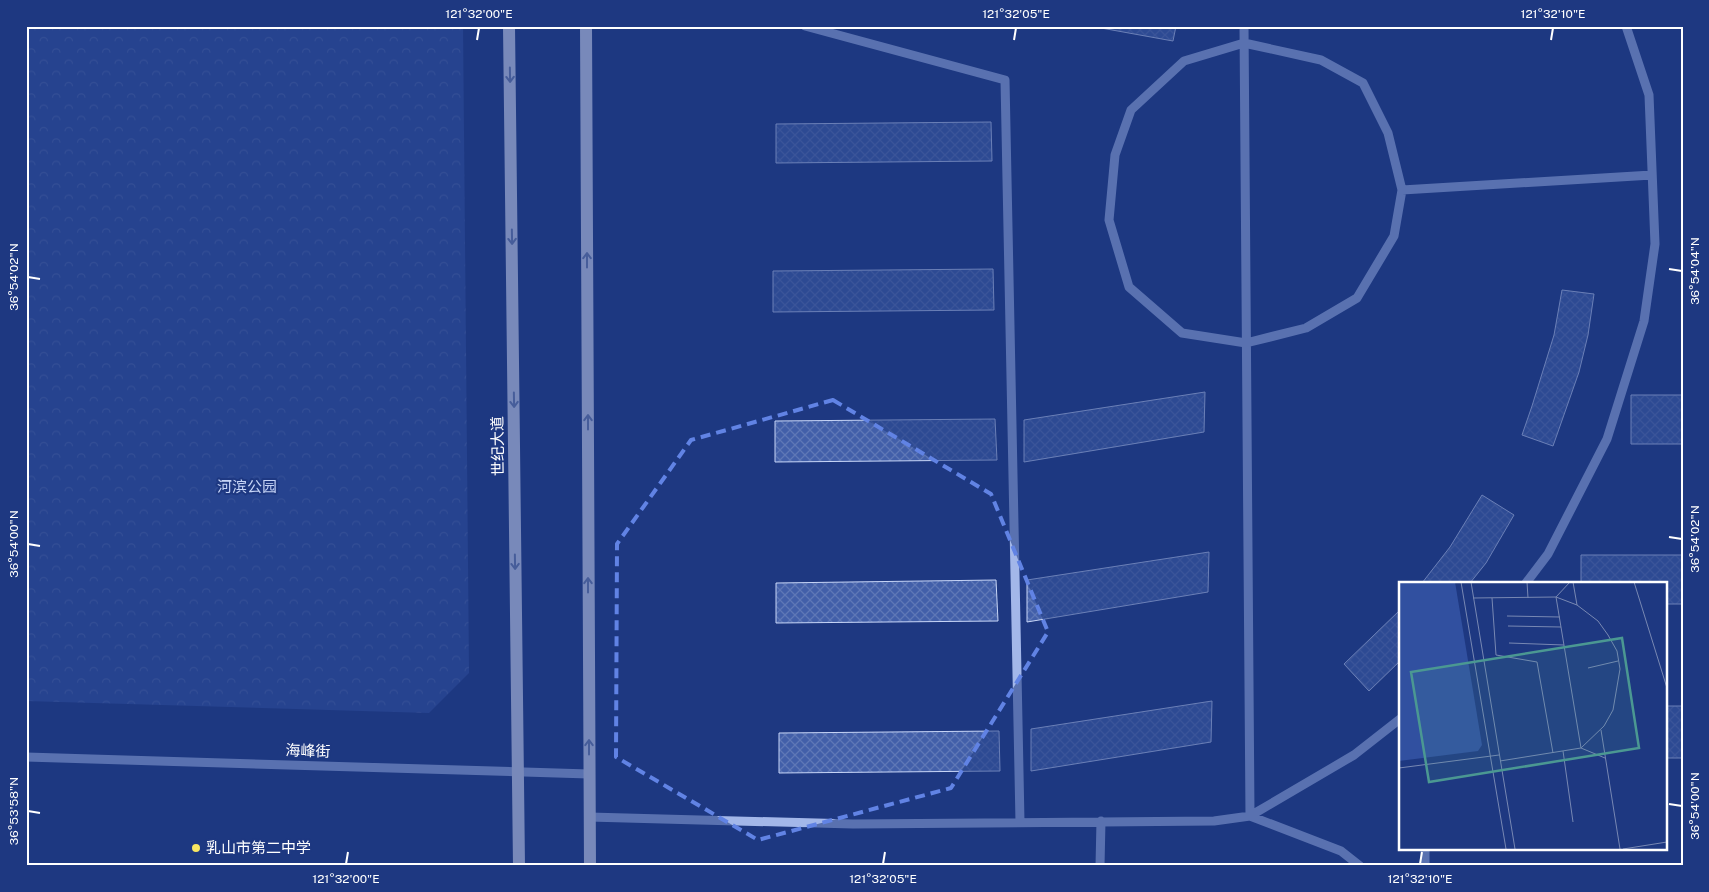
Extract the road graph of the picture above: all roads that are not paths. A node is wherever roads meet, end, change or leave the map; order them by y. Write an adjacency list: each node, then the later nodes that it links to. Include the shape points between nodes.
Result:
1 (509, 26): 13 (main road, 世纪大道, one-way to 13)
2 (586, 26): 14 (main road, one-way to 2)
3 (804, 26): 18 (street, via 1005,80)
4 (1244, 26): 6 (street)
5 (1626, 26): 7 (street, via 1649,95)
6 (1244, 43): 8 (street, via 1321,60 1362,83 1388,133); 9 (street); 9 (street, via 1184,61 1130,110 1115,155 1109,220 1130,287 1182,333)
7 (1652, 175): 8 (street); 10 (street, via 1655,244 1644,321 1607,440 1548,554)
8 (1402, 190): 9 (street, via 1394,236 1357,298 1306,328)
9 (1246, 343): 15 (street)
10 (1527, 582)
11 (1399, 721): 15 (street, via 1354,755)
12 (26, 757): 13 (street, 海峰街)
13 (518, 771): 14 (street, 海峰街); 20 (main road, 世纪大道)
14 (589, 774): 16 (main road)
15 (1250, 816): 17 (street, via 1214,821); 23 (street, via 1340,851)
16 (590, 817): 18 (street, via 854,824); 21 (main road)
17 (1101, 821): 18 (street); 22 (street)
18 (1020, 822)
19 (1425, 850): 24 (street)
20 (519, 866)
21 (590, 866)
22 (1100, 866)
23 (1360, 866)
24 (1425, 866)

